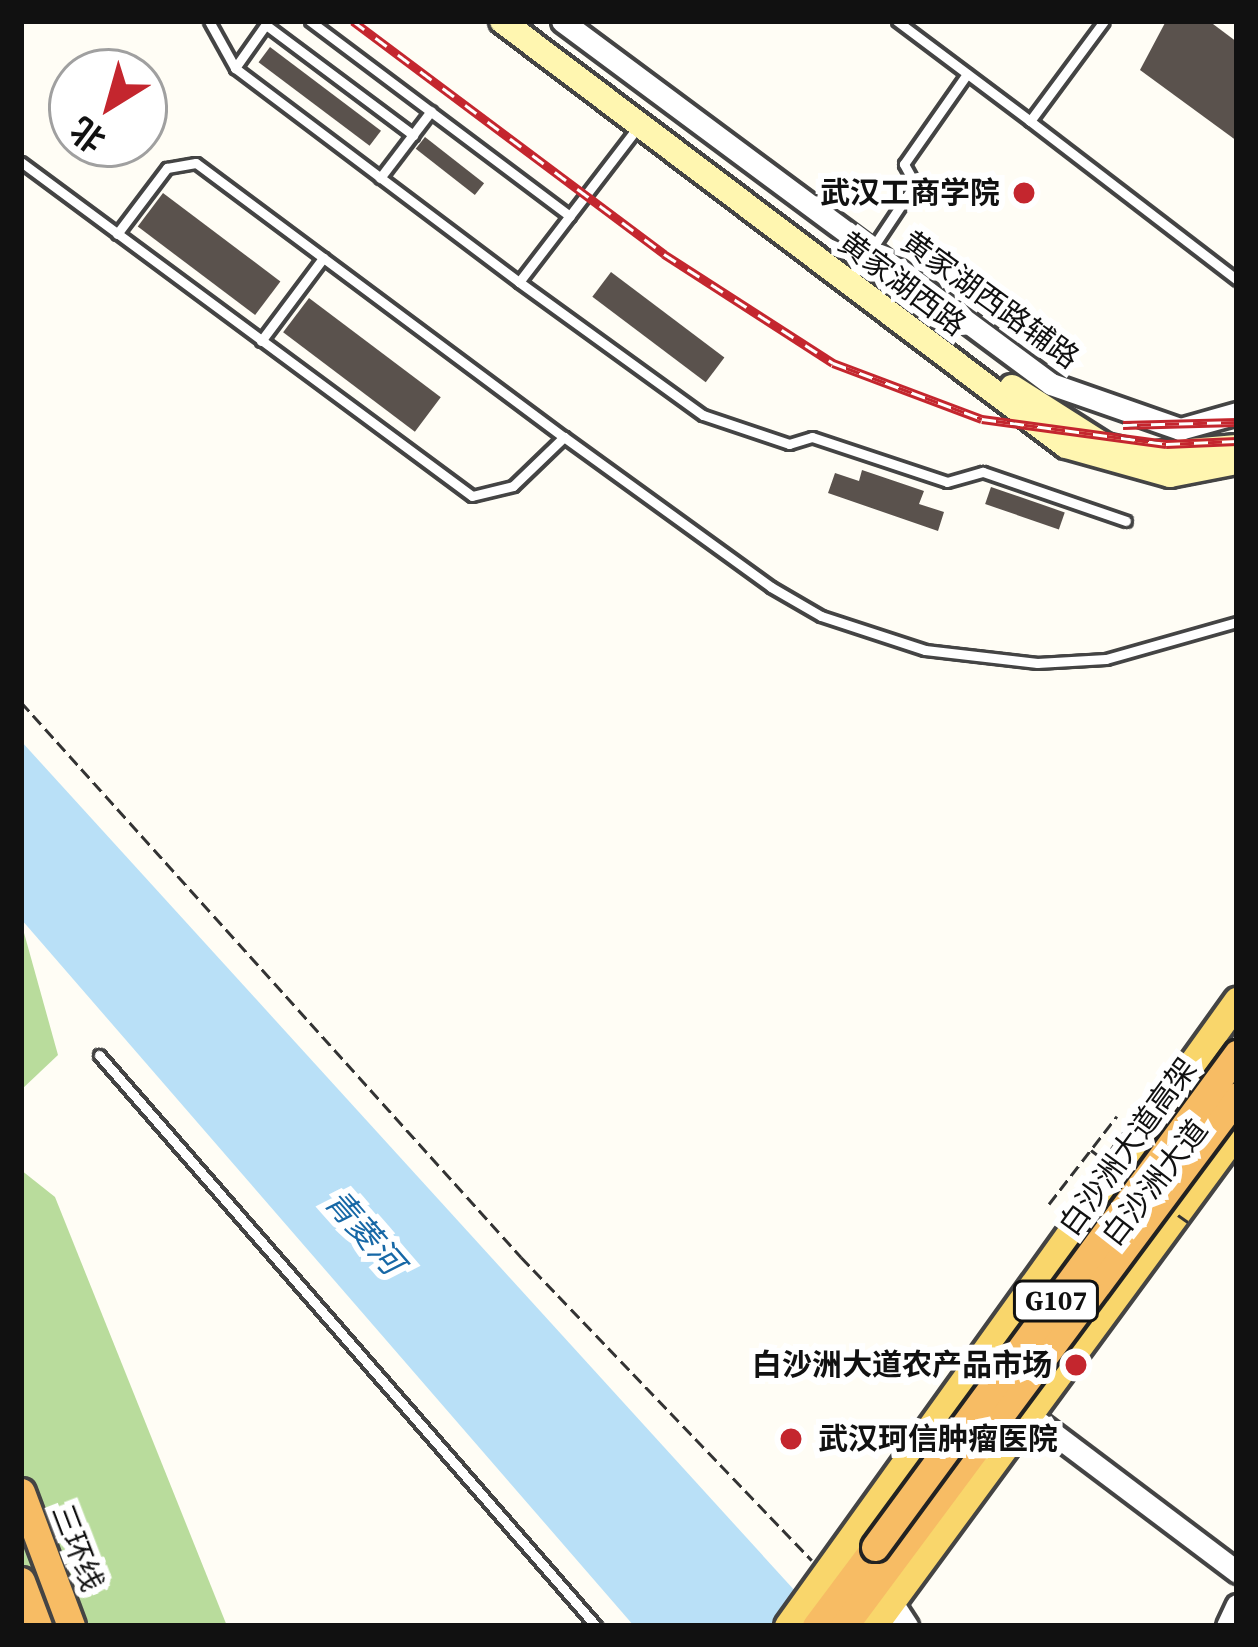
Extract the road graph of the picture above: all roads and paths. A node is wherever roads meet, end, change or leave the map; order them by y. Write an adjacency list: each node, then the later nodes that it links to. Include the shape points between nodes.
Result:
1 (209, 21): 10 (lane)
2 (310, 21): 9 (lane)
3 (502, 21): 15 (main road, 黄家湖西路)
4 (526, 21): 22 (main road, 黄家湖西路)
5 (562, 21): 22 (street, 黄家湖西路辅路)
6 (897, 21): 11 (lane)
7 (1104, 21): 14 (lane)
8 (267, 23): 10 (lane); 12 (lane)
9 (357, 57): 12 (lane); 13 (lane)
10 (235, 68): 18 (lane)
11 (967, 74): 14 (lane); 22 (lane, via 904,164 915,184)
12 (339, 79): 16 (lane)
13 (431, 112): 16 (lane); 19 (lane)
14 (1030, 121): 23 (lane)
15 (640, 124): 19 (lane); 29 (main road, 黄家湖西路, via 1066,446 1170,475)
16 (413, 135): 18 (lane)
17 (21, 162): 20 (lane)
18 (380, 178): 24 (lane)
19 (570, 215): 24 (lane)
20 (117, 234): 21 (lane, via 182,160); 25 (lane)
21 (323, 258): 25 (lane); 27 (lane)
22 (864, 261): 26 (street, 黄家湖西路辅路, via 1091,405 1180,429); 28 (main road, 黄家湖西路, via 1105,446 1144,455)
23 (1237, 280)
24 (519, 282): 30 (lane, via 704,415 789,444 812,437 947,482 983,472)
25 (261, 341): 27 (lane, via 472,496 513,486)
26 (1237, 413)
27 (563, 437): 31 (lane, via 771,587 821,616 925,650 1037,663 1106,659)
28 (1237, 447)
29 (1237, 462)
30 (1126, 521)
31 (1237, 622)
32 (21, 702): 44 (path)
33 (1237, 1001): 40 (main road, 白沙洲大道)
34 (1237, 1054): 52 (highway, 白沙洲大道高架 / G107, bridge)
35 (99, 1055): 50 (lane)
36 (1237, 1096): 53 (highway, 白沙洲大道高架 / G107, bridge)
37 (1117, 1116): 39 (path)
38 (1237, 1131): 41 (main road, 白沙洲大道)
39 (1049, 1204)
40 (968, 1370): 41 (street); 44 (main road, 白沙洲大道)
41 (1025, 1413): 43 (street); 46 (main road, 白沙洲大道)
42 (21, 1492): 49 (highway, 三环线)
43 (1237, 1572)
44 (822, 1580): 51 (main road, 白沙洲大道)
45 (21, 1581): 48 (highway)
46 (891, 1601): 54 (main road, 白沙洲大道); 55 (street)
47 (1237, 1604): 56 (street)
48 (38, 1626)
49 (71, 1626)
50 (596, 1626)
51 (788, 1626)
52 (816, 1626)
53 (844, 1626)
54 (873, 1626)
55 (907, 1626)
56 (1227, 1626)

